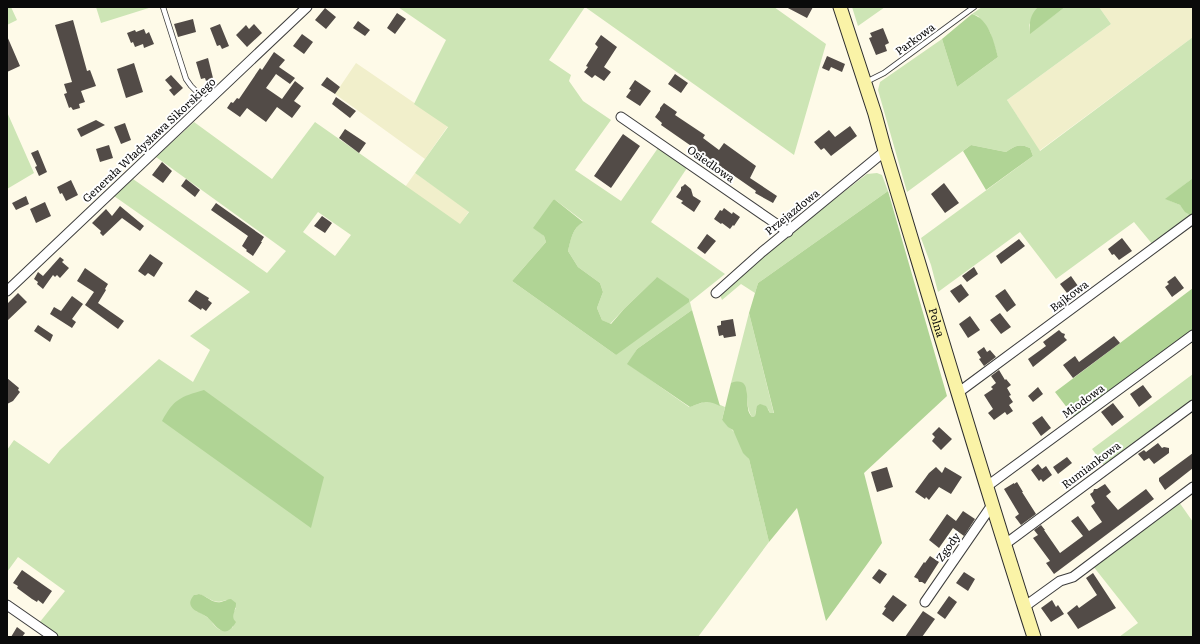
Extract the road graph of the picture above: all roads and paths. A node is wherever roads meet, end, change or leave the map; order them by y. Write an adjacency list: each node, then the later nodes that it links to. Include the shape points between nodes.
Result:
1 (163, 7): 6 (lane, via 186,79)
2 (307, 7): 6 (street, Generała Władysława Sikorskiego)
3 (840, 7): 5 (street, Polna)
4 (974, 7): 5 (lane, Parkowa, via 884,73)
5 (865, 83): 8 (street, Polna)
6 (207, 102): 11 (street, Generała Władysława Sikorskiego)
7 (621, 117): 10 (street, Osiedlowa)
8 (885, 151): 10 (street, Przejazdowa); 14 (street, Polna)
9 (1193, 218): 14 (street, Bajkowa)
10 (788, 232): 12 (street, Przejazdowa)
11 (7, 291)
12 (716, 293)
13 (1193, 335): 16 (street, Miodowa)
14 (958, 392): 16 (street, Polna)
15 (1193, 405): 19 (street, Rumiankowa)
16 (986, 487): 18 (street, Polna)
17 (1193, 487): 22 (street, via 1073,577 1060,581)
18 (992, 506): 19 (street, Polna); 20 (street, Zgody)
19 (1004, 545): 22 (street, Polna)
20 (925, 602)
21 (7, 606): 23 (street)
22 (1024, 607): 24 (street, Polna)
23 (53, 637)
24 (1034, 637)

